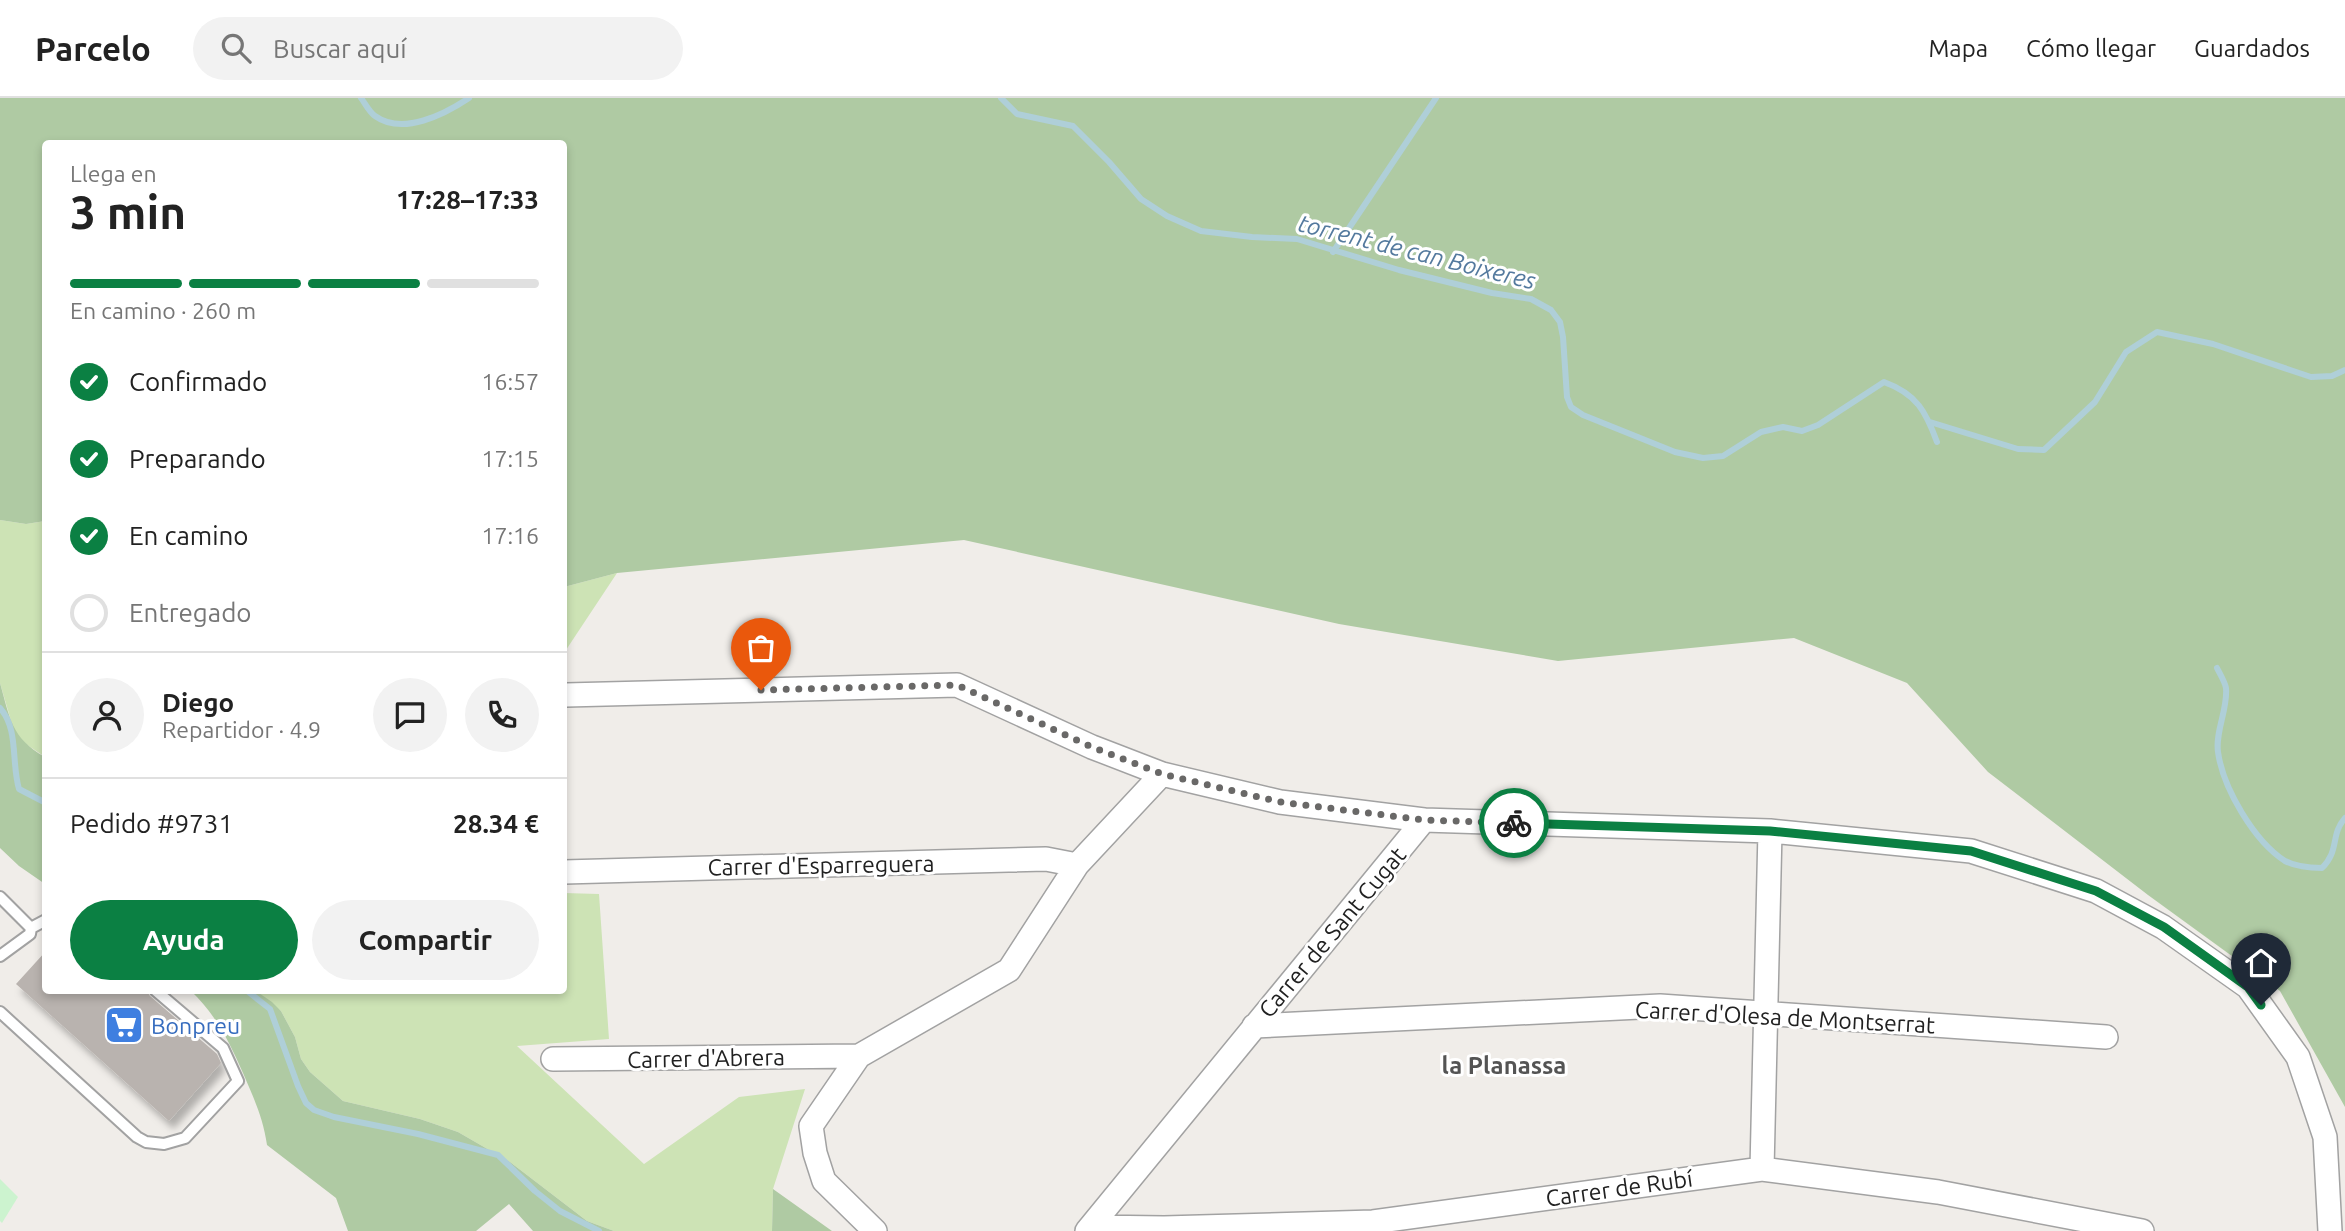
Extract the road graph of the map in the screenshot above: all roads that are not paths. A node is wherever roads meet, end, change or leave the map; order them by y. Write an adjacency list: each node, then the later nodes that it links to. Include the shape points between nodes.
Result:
1 (567, 695): 2 (street, via 957,685)
2 (1162, 774): 3 (street, via 1280,802); 5 (street)
3 (1424, 820): 4 (street); 14 (street, Carrer de Sant Cugat)
4 (1770, 831): 13 (street); 22 (street, via 1971,851 2096,891 2164,927 2238,979 2298,1057 2325,1137)
5 (1077, 865): 6 (street, Carrer d'Esparreguera, via 1046,859); 16 (street, via 1009,970)
6 (567, 872)
7 (0, 897): 9 (lane)
8 (42, 922): 9 (lane)
9 (31, 928): 10 (lane, via 30,934)
10 (0, 956)
11 (160, 994): 12 (lane, via 223,1048 238,1081 185,1138 164,1144 137,1137)
12 (0, 1012)
13 (1766, 1015): 14 (street, Carrer d'Olesa de Montserrat, via 1660,1006); 15 (street, Carrer d'Olesa de Montserrat); 18 (street)
14 (1254, 1026): 19 (street, Carrer de Sant Cugat)
15 (2106, 1037)
16 (859, 1056): 17 (street, Carrer d'Abrera); 20 (street, via 811,1126 824,1181)
17 (553, 1059)
18 (1762, 1169): 19 (street, Carrer de Rubí, via 1373,1222); 21 (street, Carrer de Rubí, via 1938,1192)
19 (1089, 1229)
20 (875, 1231)
21 (2142, 1231)
22 (2330, 1231)

